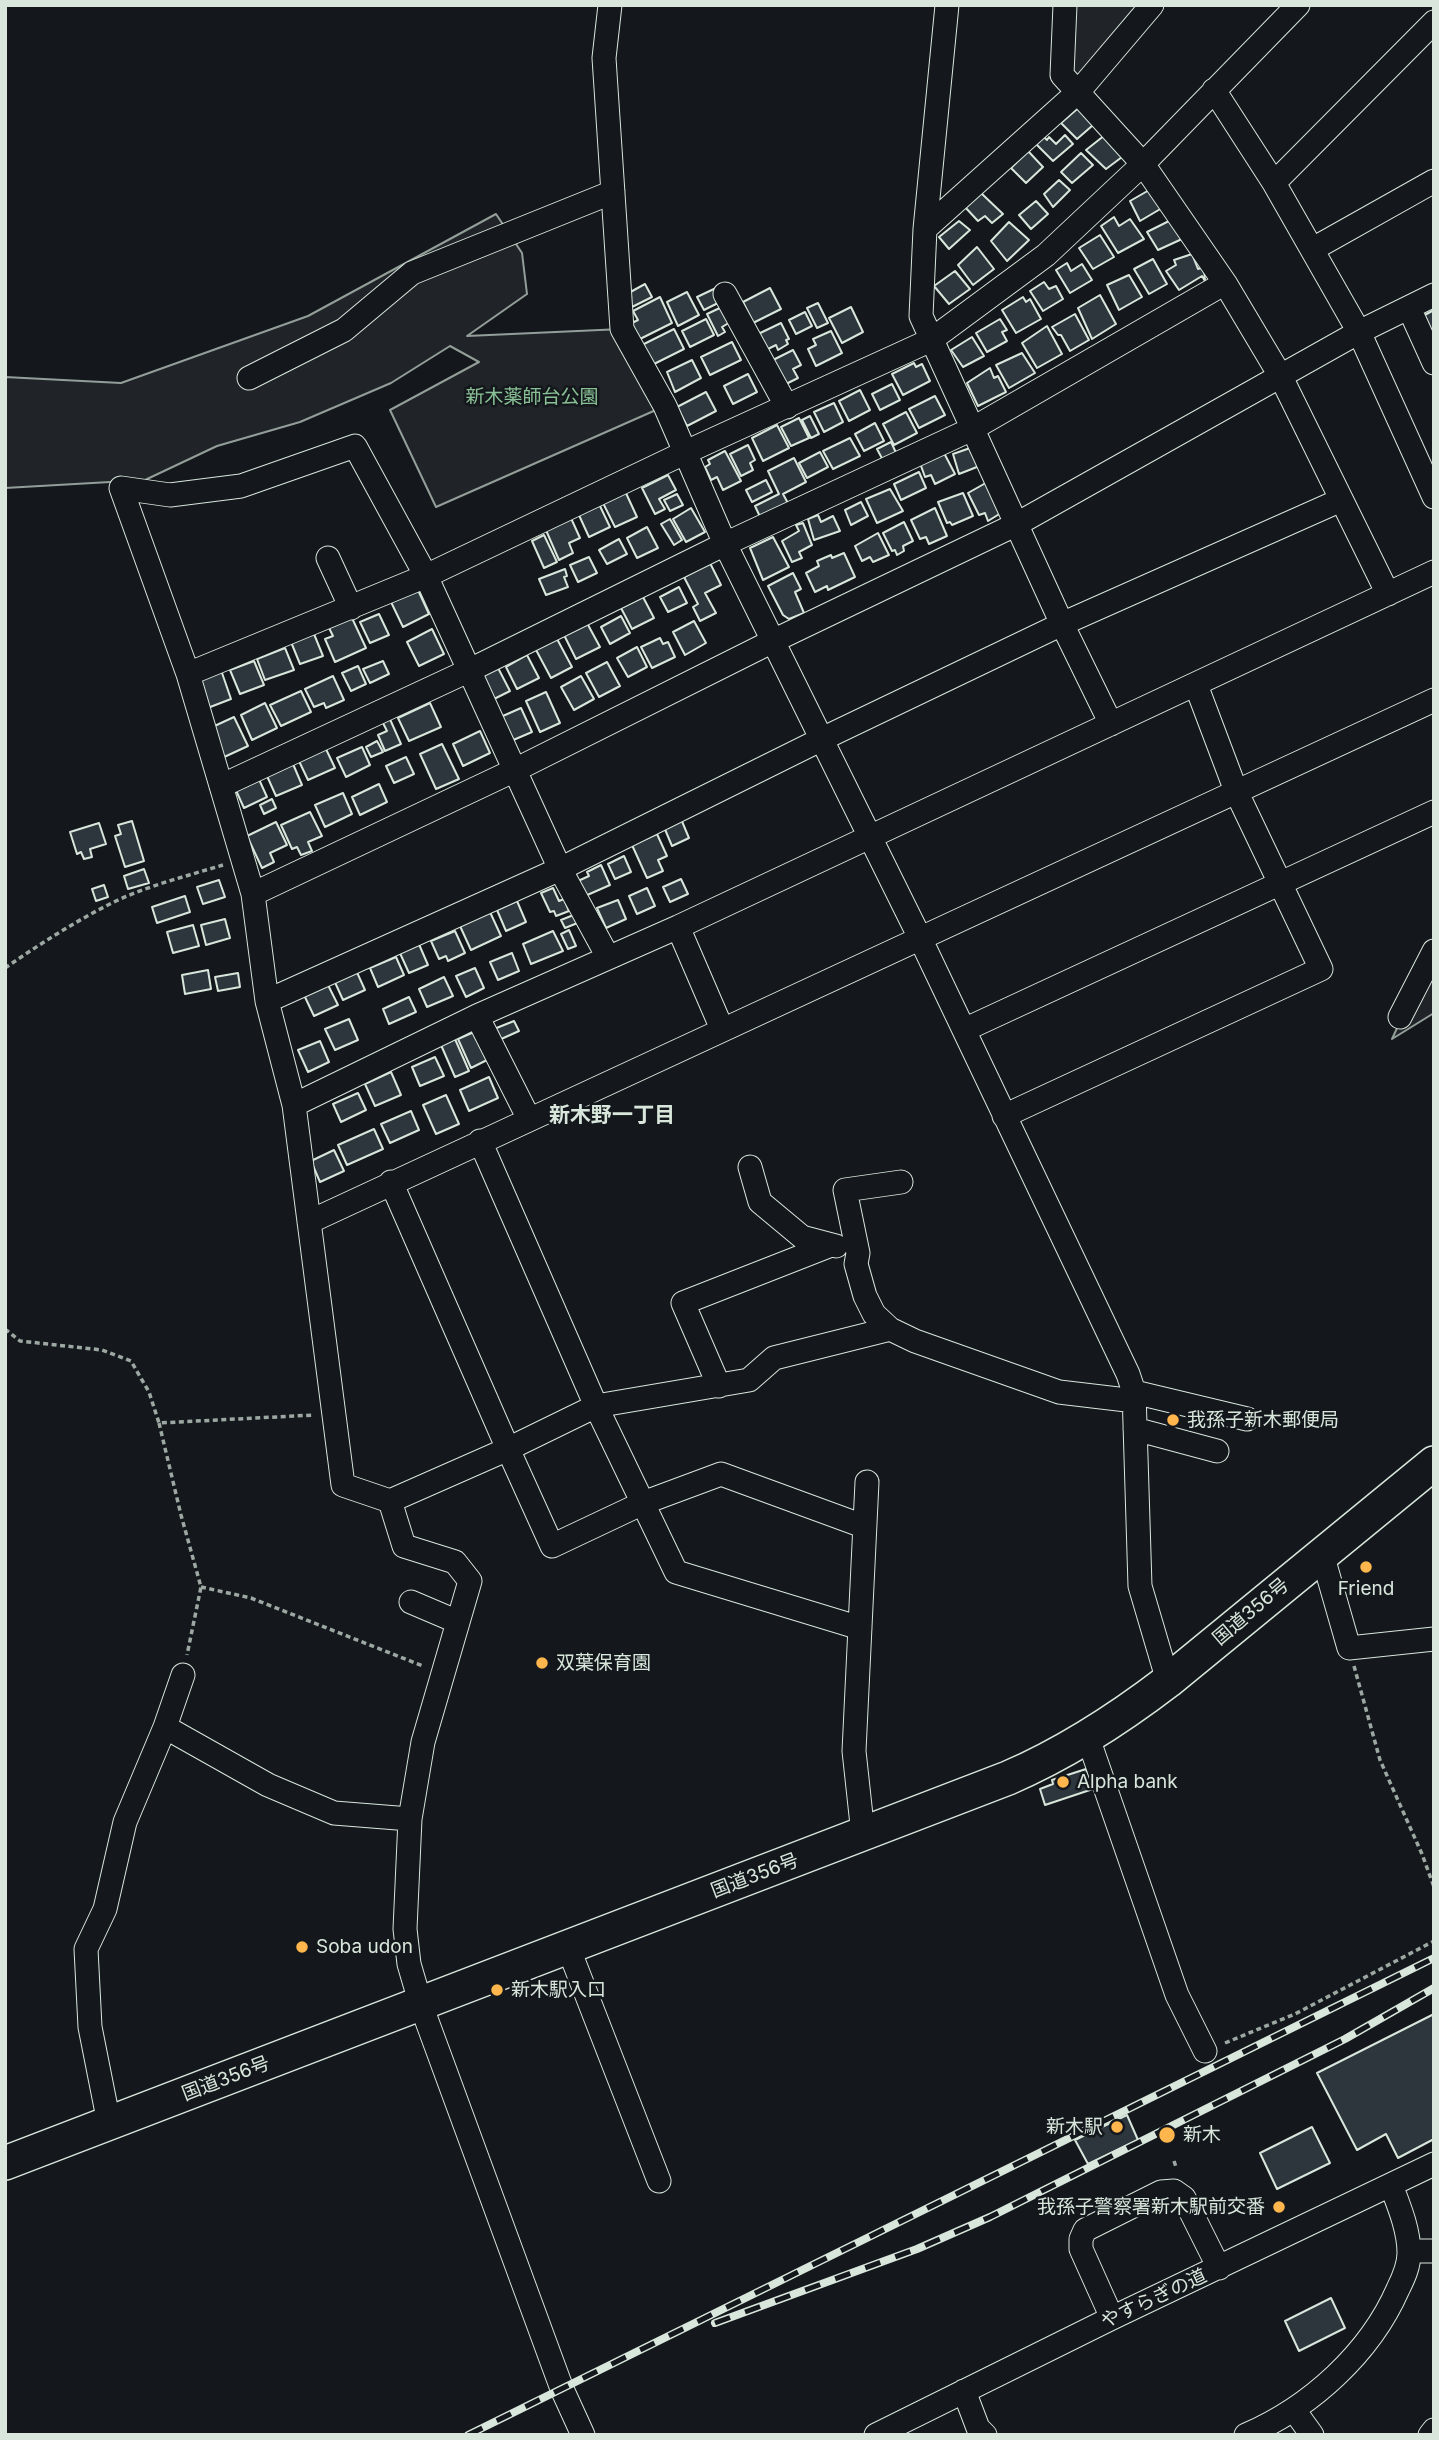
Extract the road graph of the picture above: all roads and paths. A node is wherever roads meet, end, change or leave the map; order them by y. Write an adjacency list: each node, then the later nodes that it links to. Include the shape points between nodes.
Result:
1 (610, 5): 12 (street, via 604,58)
2 (947, 5): 13 (street)
3 (1065, 5): 8 (street, via 1062,75)
4 (1152, 5): 8 (street)
5 (1298, 5): 7 (street)
6 (1434, 22): 11 (street)
7 (1214, 90): 9 (street); 11 (street)
8 (1079, 91): 9 (street); 13 (street)
9 (1143, 164): 15 (street); 20 (street, via 1046,256)
10 (1434, 181): 14 (street)
11 (1274, 183): 14 (street)
12 (613, 192): 23 (street, via 412,273 344,330); 26 (street, via 622,329 665,406)
13 (925, 229): 20 (street, via 921,316)
14 (1313, 249): 19 (street)
15 (1225, 283): 22 (street); 25 (street)
16 (724, 294): 24 (street)
17 (1434, 295): 18 (street)
18 (1409, 308): 19 (street); 21 (street)
19 (1359, 332): 22 (street); 27 (street)
20 (931, 340): 24 (street); 25 (street)
21 (1434, 363)
22 (1280, 377): 28 (street); 29 (street)
23 (249, 378)
24 (787, 407): 26 (street)
25 (972, 429): 29 (street); 30 (street)
26 (684, 453): 30 (street); 33 (street)
27 (1434, 497)
28 (1340, 500): 34 (street); 36 (street)
29 (1017, 524): 36 (street); 37 (street)
30 (725, 544): 37 (street); 38 (street)
31 (328, 558): 35 (street)
32 (1434, 572): 34 (street)
33 (426, 576): 35 (street); 38 (street); 39 (street, via 355,446 241,486 170,495 121,488)
34 (1388, 594): 40 (street)
35 (351, 608): 39 (street)
36 (1062, 624): 42 (street); 43 (street)
37 (773, 641): 43 (street); 44 (street)
38 (470, 670): 44 (street); 45 (street)
39 (188, 674): 45 (street)
40 (1196, 685): 42 (street); 46 (street)
41 (1434, 700): 46 (street)
42 (1111, 724): 48 (street)
43 (820, 740): 48 (street); 50 (street)
44 (515, 770): 50 (street); 52 (street)
45 (221, 786): 49 (street)
46 (1236, 791): 51 (street); 54 (street)
47 (1434, 812): 51 (street)
48 (870, 835): 53 (street); 54 (street)
49 (244, 860): 52 (street); 57 (path, via 116,901)
50 (561, 869): 56 (street); 58 (street)
51 (1281, 882): 62 (street); 64 (street, via 1321,969)
52 (253, 894): 58 (street)
53 (678, 927): 56 (street); 61 (street)
54 (920, 938): 61 (street); 62 (street)
55 (1434, 951): 60 (street)
56 (608, 957): 59 (street)
57 (5, 968)
58 (267, 1001): 63 (street)
59 (477, 1016): 63 (street); 65 (street)
60 (1400, 1017)
61 (722, 1030): 65 (street)
62 (964, 1030): 64 (street)
63 (294, 1105): 70 (street)
64 (1004, 1116): 76 (street)
65 (528, 1119): 66 (street)
66 (480, 1141): 68 (street); 77 (street)
67 (750, 1167): 71 (street, via 760,1202 802,1237)
68 (391, 1182): 70 (street); 82 (street)
69 (901, 1182): 72 (street, via 845,1190)
70 (309, 1222): 78 (street)
71 (831, 1245): 72 (street); 75 (street, via 683,1303)
72 (858, 1253): 74 (street, via 856,1264 865,1296 874,1314)
73 (5, 1329): 80 (path, via 20,1340 102,1350 131,1361 149,1392)
74 (890, 1329): 75 (street, via 774,1358 749,1380); 76 (street, via 1059,1392)
75 (719, 1386): 77 (street)
76 (1135, 1397): 79 (street); 81 (street)
77 (596, 1406): 82 (street); 87 (street)
78 (334, 1414): 80 (path); 86 (street, via 343,1485)
79 (1247, 1419)
80 (159, 1423): 90 (path)
81 (1135, 1429): 83 (street); 98 (street, via 1140,1586)
82 (508, 1449): 86 (street); 87 (street, via 552,1546)
83 (1217, 1451)
84 (1434, 1463): 89 (highway, 国道356号)
85 (867, 1482): 88 (street)
86 (390, 1501): 92 (street, via 404,1546 455,1562 470,1581)
87 (643, 1503): 88 (street, via 721,1474); 93 (street, via 676,1572)
88 (863, 1526): 93 (street)
89 (1321, 1554): 95 (street); 98 (highway, 国道356号)
90 (201, 1587): 96 (path, via 251,1598); 97 (path)
91 (411, 1602): 92 (street)
92 (458, 1622): 96 (street)
93 (860, 1628): 102 (street, via 854,1751)
94 (1434, 1639): 95 (street)
95 (1349, 1647): 103 (path, via 1380,1760)
96 (443, 1674): 101 (street)
97 (183, 1675): 99 (street)
98 (1168, 1681): 100 (highway, 国道356号)
99 (166, 1727): 101 (street, via 268,1785 334,1813); 108 (street, via 125,1822 105,1909 86,1949 90,2027)
100 (1088, 1738): 102 (highway, 国道356号, via 1008,1778); 107 (street, via 1177,1995)
101 (410, 1819): 106 (street, via 405,1929)
102 (863, 1834): 105 (highway, 国道356号)
103 (1434, 1887)
104 (1434, 1941): 107 (path, via 1295,2014)
105 (568, 1947): 106 (highway, 国道356号); 113 (street)
106 (421, 2005): 108 (highway, 国道356号); 122 (street)
107 (1205, 2051)
108 (109, 2123): 110 (highway, 国道356号)
109 (1174, 2161): 112 (path)
110 (5, 2163)
111 (1434, 2164): 114 (street, やすらぎの道)
112 (1176, 2167)
113 (659, 2181)
114 (1391, 2185): 115 (street); 117 (street, やすらぎの道)
115 (1409, 2251): 116 (street); 120 (street, via 1408,2267 1387,2315 1347,2365)
116 (1434, 2251)
117 (1219, 2268): 118 (street, やすらぎの道); 118 (street, via 1184,2198 1174,2191 1161,2192 1085,2230 1081,2239 1081,2249)
118 (1112, 2318): 119 (street, やすらぎの道)
119 (964, 2391): 123 (street, やすらぎの道); 124 (street)
120 (1294, 2410): 125 (street); 126 (street)
121 (1434, 2430): 127 (street)
122 (583, 2435)
123 (876, 2435)
124 (985, 2435)
125 (1246, 2435)
126 (1312, 2435)
127 (1430, 2435)

